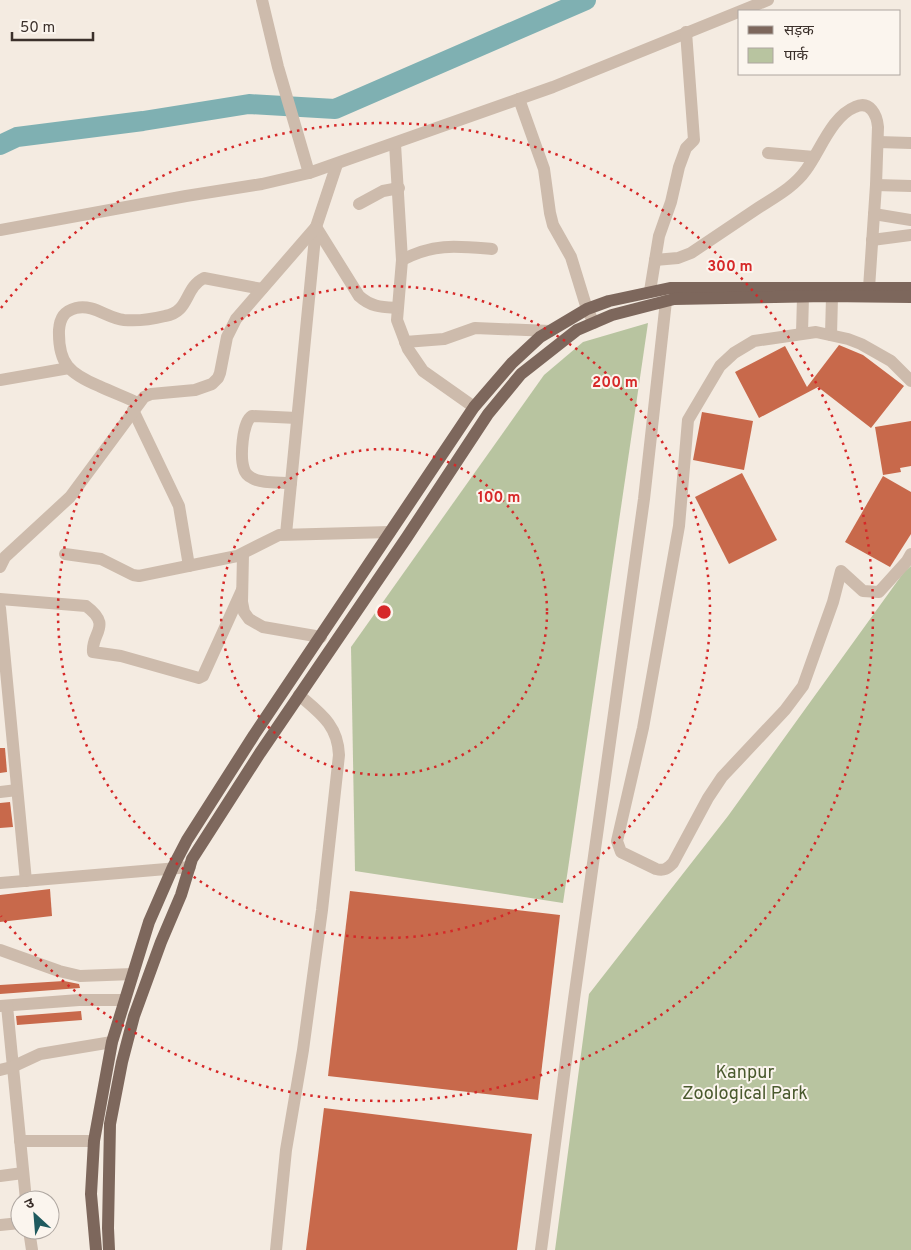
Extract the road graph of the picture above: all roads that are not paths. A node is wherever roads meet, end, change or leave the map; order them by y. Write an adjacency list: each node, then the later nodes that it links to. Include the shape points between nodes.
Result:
1 (262, 0): 13 (street)
2 (768, 0): 3 (street)
3 (742, 10)
4 (738, 12): 5 (street)
5 (686, 32): 6 (street); 26 (street, via 694,140 686,148 678,166)
6 (520, 99): 9 (street); 36 (street, via 544,169 550,213 571,257)
7 (878, 142): 8 (street); 11 (street, via 877,118 873,110 866,105 857,106 850,109 828,133); 14 (street)
8 (911, 143)
9 (395, 144): 12 (street); 16 (street)
10 (768, 153): 11 (street)
11 (814, 157): 26 (street, via 802,176 788,188 691,253)
12 (337, 164): 13 (street); 20 (street)
13 (309, 173): 21 (street)
14 (876, 185): 15 (street); 18 (street)
15 (911, 186)
16 (399, 188): 17 (street, via 382,191); 25 (street)
17 (359, 204)
18 (874, 214): 19 (street); 23 (street)
19 (911, 220)
20 (316, 227): 29 (street); 35 (street, via 359,296 377,307); 47 (street)
21 (0, 230)
22 (911, 235): 23 (street)
23 (872, 240): 27 (street)
24 (492, 249): 25 (street, via 438,246)
25 (402, 260): 35 (street)
26 (655, 260): 30 (street)
27 (869, 288): 28 (main road); 30 (main road, via 670,288)
28 (911, 288)
29 (262, 289): 42 (street, via 204,278 192,287 179,311 166,316 123,320 86,307 66,312 61,319 60,340 62,354); 45 (street, via 230,329 220,373 212,384 195,390 151,394)
30 (650, 292): 36 (main road)
31 (832, 296): 32 (main road); 33 (main road); 40 (street)
32 (803, 297): 34 (main road); 39 (street)
33 (911, 297)
34 (666, 301): 37 (main road); 83 (street, via 644,499)
35 (397, 308): 41 (street, via 397,320)
36 (587, 309): 37 (street); 38 (main road)
37 (594, 323): 61 (main road, via 578,330 521,374 488,414)
38 (550, 331): 41 (street, via 475,328 439,340); 46 (main road, via 512,363)
39 (802, 333): 40 (street); 53 (street, via 754,341 734,353 720,366 688,420 679,526 643,728 617,841 621,852 656,869 668,869 722,777 785,710 803,686 841,571 863,591 880,592)
40 (830, 335): 44 (street, via 862,344 891,361)
41 (405, 342): 46 (street, via 423,371)
42 (70, 368): 43 (street); 45 (street, via 79,378)
43 (0, 380)
44 (911, 381)
45 (136, 407): 54 (street, via 179,506); 55 (street, via 70,498 5,558)
46 (474, 407): 49 (main road)
47 (297, 418): 48 (street); 48 (street, via 252,416 244,427 243,462 247,474 256,480)
48 (291, 483): 50 (street)
49 (390, 532): 50 (street); 59 (main road)
50 (286, 534): 52 (street)
51 (65, 554): 54 (street, via 101,559 139,576)
52 (243, 554): 54 (street); 56 (street)
53 (911, 554)
54 (189, 566)
55 (0, 567)
56 (242, 590): 57 (street, via 203,676 199,678 121,656 93,652 100,630 94,612 86,606); 59 (street, via 244,612 249,620 264,627)
57 (0, 599)
58 (0, 608): 60 (street)
59 (321, 637): 65 (main road, via 192,832)
60 (2, 639): 62 (street)
61 (299, 695): 66 (main road, via 223,810); 82 (street, via 333,729 339,755 321,919 286,1150)
62 (4, 698): 63 (street)
63 (17, 790): 64 (street); 67 (street)
64 (0, 792)
65 (173, 867): 66 (street); 67 (street); 70 (main road, via 149,922)
66 (190, 867): 81 (main road, via 134,1016 122,1062 110,1124)
67 (26, 881): 68 (street)
68 (0, 883)
69 (0, 950): 70 (street, via 80,976)
70 (133, 974): 71 (main road)
71 (125, 1000): 72 (street); 73 (main road)
72 (3, 1006): 74 (street)
73 (112, 1042): 74 (street, via 40,1054); 76 (main road)
74 (6, 1068): 75 (street)
75 (20, 1141): 76 (street); 77 (street)
76 (94, 1141): 80 (main road, via 91,1194)
77 (23, 1173): 78 (street); 79 (street)
78 (0, 1176)
79 (25, 1190)
80 (96, 1250)
81 (109, 1250)
82 (276, 1250)
83 (542, 1250)

